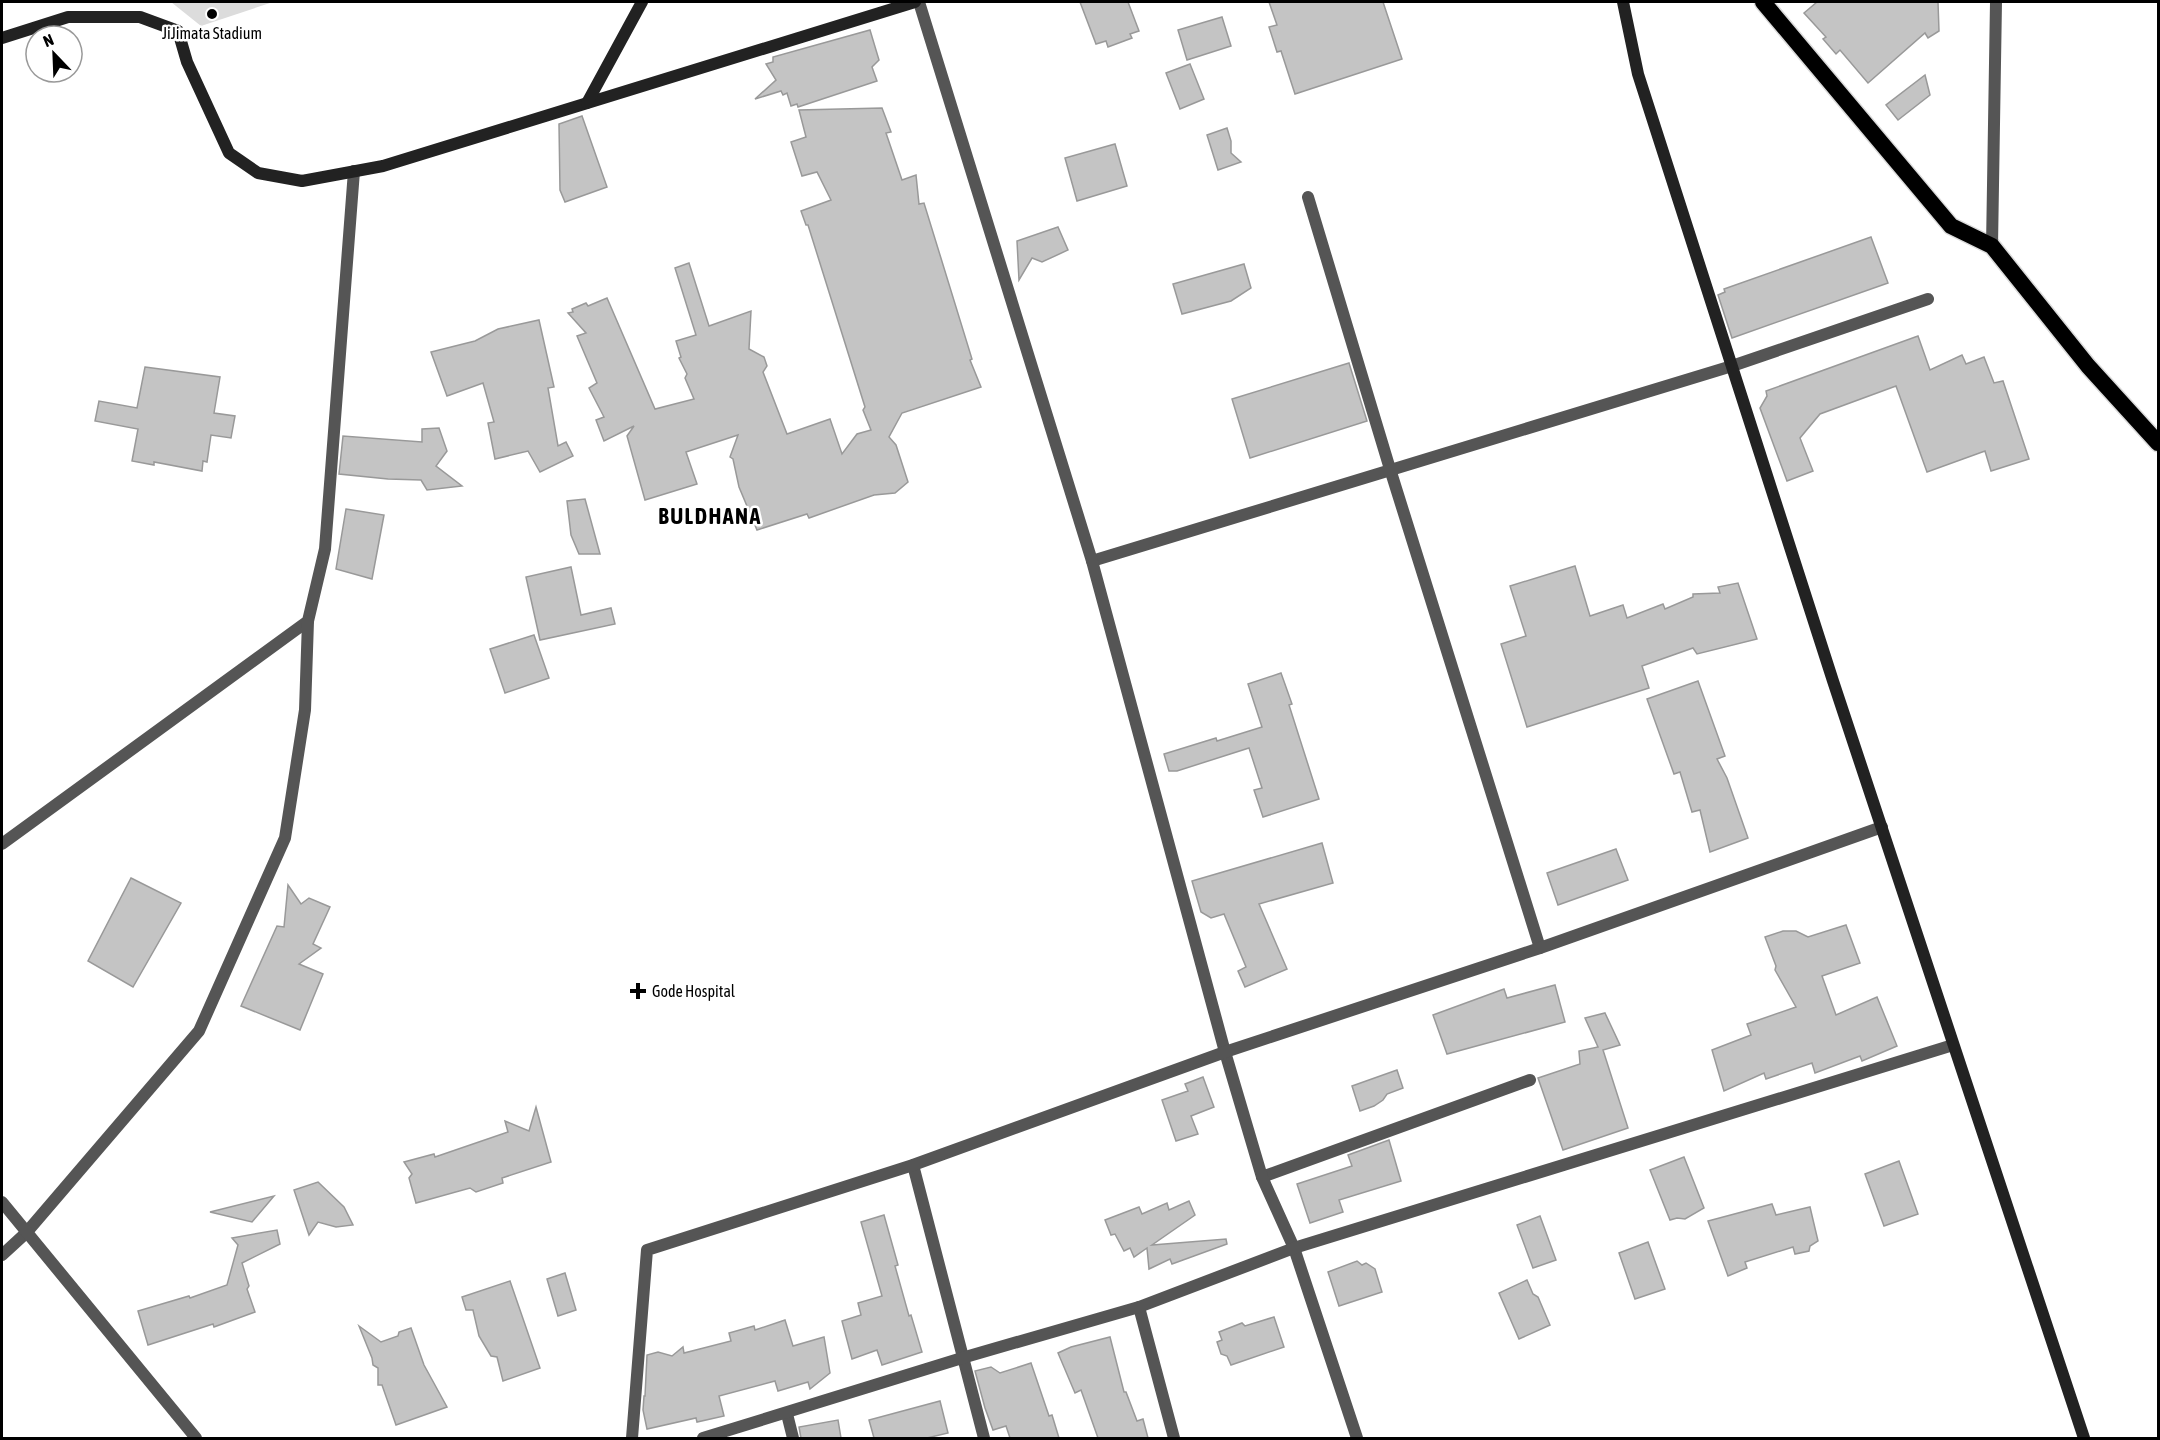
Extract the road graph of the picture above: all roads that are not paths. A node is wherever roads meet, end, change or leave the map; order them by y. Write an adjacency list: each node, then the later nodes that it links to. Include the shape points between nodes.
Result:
1 (642, 2): 7 (main road)
2 (917, 2): 7 (main road); 15 (street)
3 (1623, 2): 12 (main road, via 1638,74)
4 (1763, 2): 10 (highway, via 1951,225)
5 (1996, 2): 10 (street)
6 (2, 38): 8 (main road, via 68,17 140,17 178,31 187,62 229,153 258,173 302,181)
7 (587, 103): 8 (main road, via 383,166)
8 (354, 171): 16 (street, via 325,549)
9 (1308, 197): 14 (street)
10 (1992, 246): 13 (highway, via 2088,366)
11 (1928, 299): 12 (street)
12 (1732, 366): 14 (street); 17 (main road)
13 (2158, 443)
14 (1390, 469): 15 (street); 19 (street)
15 (1092, 561): 21 (street)
16 (308, 621): 18 (street); 26 (street, via 305,710 285,838 199,1031)
17 (1882, 827): 19 (street); 20 (main road)
18 (2, 844)
19 (1540, 948): 21 (street)
20 (1953, 1045): 27 (street); 39 (main road)
21 (1225, 1052): 23 (street); 24 (street)
22 (1530, 1080): 24 (street)
23 (913, 1165): 30 (street); 33 (street, via 647,1250)
24 (1262, 1177): 27 (street)
25 (2, 1202): 26 (street)
26 (26, 1233): 28 (street); 32 (street)
27 (1294, 1248): 29 (street); 38 (street)
28 (2, 1255)
29 (1139, 1307): 30 (street); 37 (street)
30 (962, 1358): 31 (street); 36 (street)
31 (787, 1414): 34 (street); 35 (street)
32 (196, 1438)
33 (632, 1438)
34 (703, 1438)
35 (793, 1438)
36 (984, 1438)
37 (1174, 1438)
38 (1357, 1438)
39 (2084, 1438)

